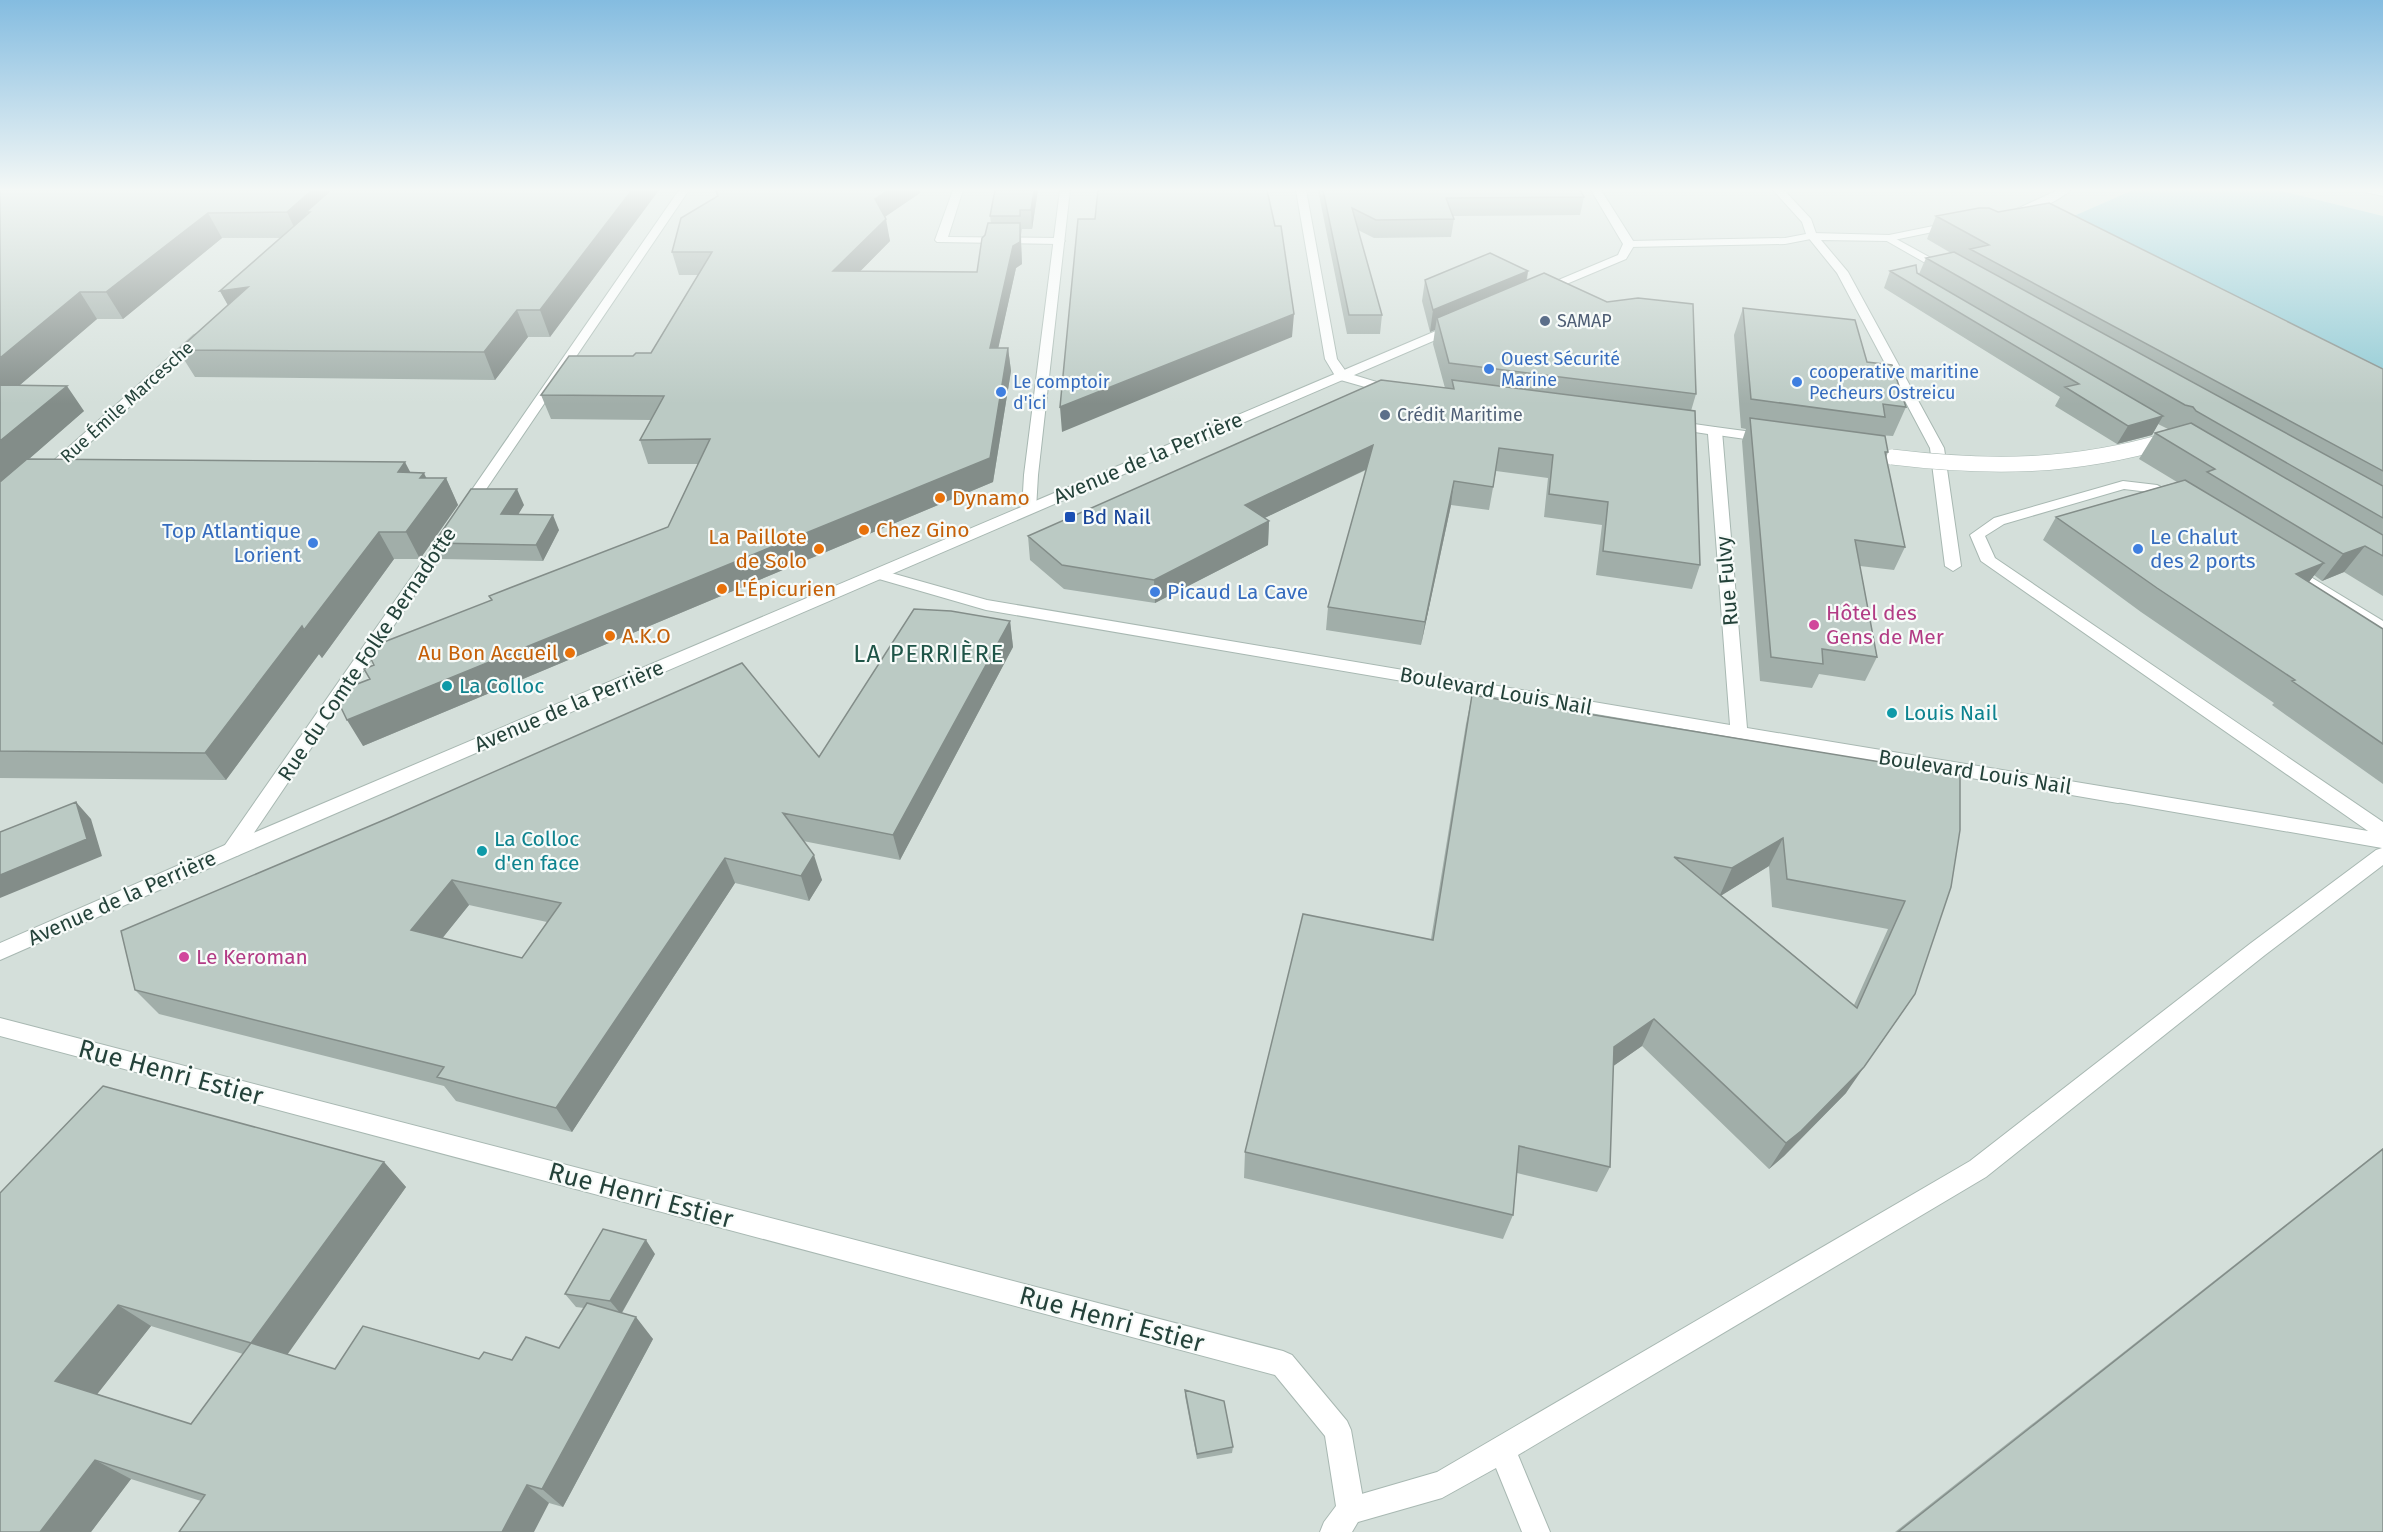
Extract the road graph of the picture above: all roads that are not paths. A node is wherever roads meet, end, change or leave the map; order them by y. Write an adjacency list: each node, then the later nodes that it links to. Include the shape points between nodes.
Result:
1 (635, 261): 28 (street, Rue du Comte Folke Bernadotte)
2 (1057, 261): 20 (street)
3 (1313, 261): 11 (street, via 1330,358)
4 (1611, 261): 8 (street)
5 (1833, 261): 22 (street, via 1937,448)
6 (1931, 261): 7 (street)
7 (1961, 278)
8 (1528, 297)
9 (1473, 320): 11 (street, Avenue de la Perrière)
10 (205, 332): 18 (street, Rue Émile Marcesche)
11 (1342, 376): 12 (street); 20 (street, Avenue de la Perrière)
12 (1413, 392)
13 (1657, 423): 15 (street)
14 (2151, 427): 17 (street, bridge, via 2176,443 2098,458 2034,464 1972,465)
15 (1715, 430): 16 (street); 25 (street, Rue Fulvy)
16 (1782, 440)
17 (1887, 455)
18 (39, 482)
19 (2192, 507): 26 (street, via 2152,488 2123,485 1998,521 1977,535 1989,561)
20 (1029, 509): 23 (street, Avenue de la Perrière)
21 (2282, 564): 24 (street)
22 (1953, 566)
23 (877, 574): 25 (street, Boulevard Louis Nail, via 986,605); 28 (street, Avenue de la Perrière)
24 (2383, 628)
25 (1739, 732): 27 (street, Boulevard Louis Nail)
26 (2383, 832)
27 (2383, 841)
28 (232, 850): 30 (street, Avenue de la Perrière)
29 (2383, 855): 32 (street, via 1978,1169)
30 (0, 952)
31 (0, 1027): 33 (street, Rue Henri Estier, via 1283,1364 1338,1430)
32 (1502, 1449): 33 (street, via 1442,1484); 35 (street)
33 (1351, 1510): 34 (street)
34 (1334, 1532)
35 (1536, 1532)

